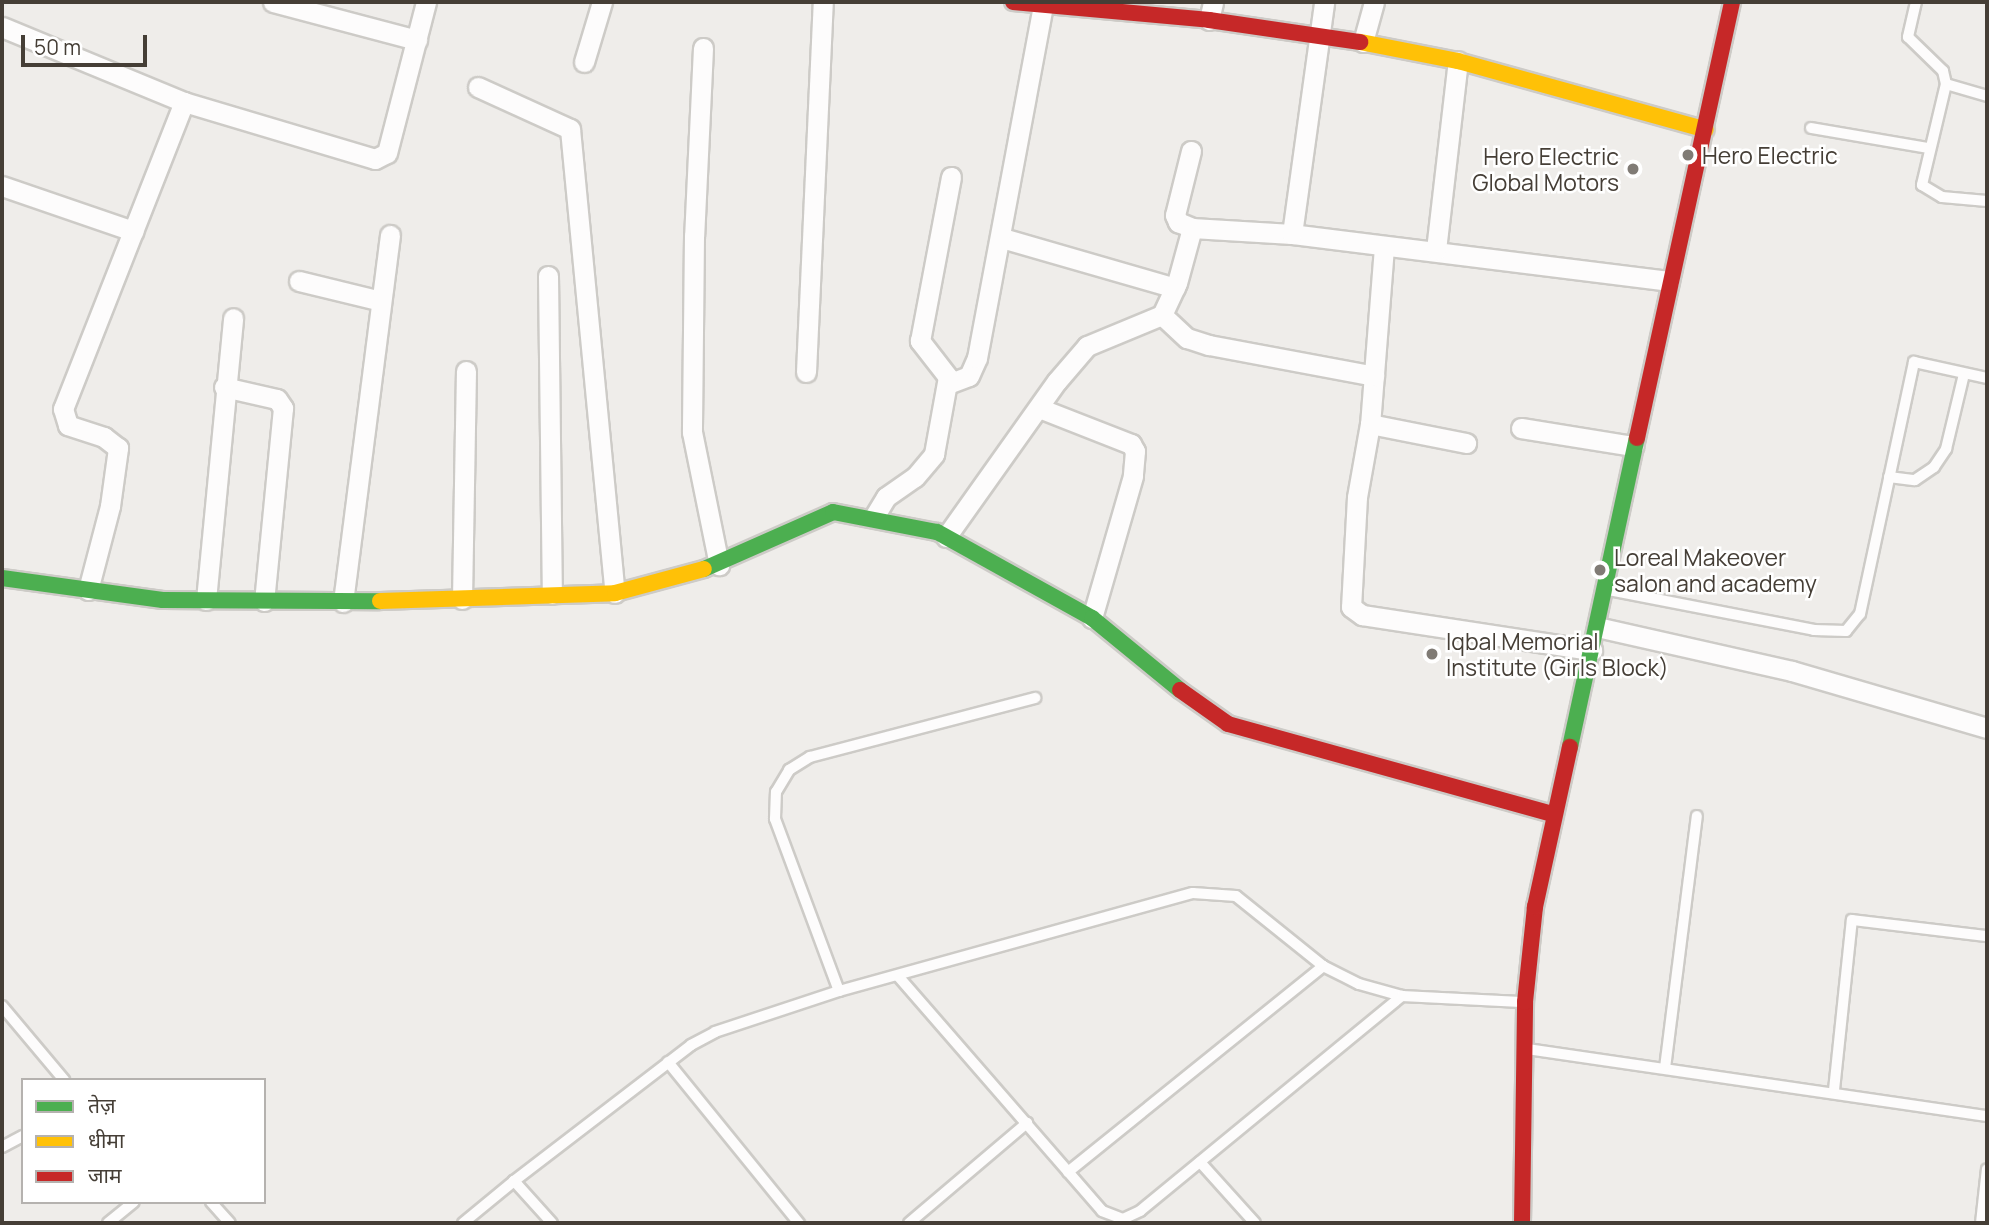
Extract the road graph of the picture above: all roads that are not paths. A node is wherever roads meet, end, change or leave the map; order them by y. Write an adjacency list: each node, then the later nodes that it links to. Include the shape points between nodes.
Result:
1 (273, 2): 15 (street)
2 (426, 2): 15 (street)
3 (602, 2): 19 (street)
4 (823, 2): 46 (street)
5 (1013, 2): 10 (street)
6 (1324, 2): 14 (street)
7 (1374, 2): 16 (street)
8 (1732, 2): 25 (street)
9 (1916, 2): 20 (lane, via 1908,37 1943,71)
10 (1043, 5): 11 (street); 35 (street)
11 (1083, 6): 12 (street)
12 (1211, 11): 14 (street)
13 (2, 27): 23 (street)
14 (1316, 36): 16 (street); 33 (street)
15 (417, 40): 23 (street, via 381,159)
16 (1363, 42): 18 (street)
17 (704, 48): 60 (street, via 694,236 692,432)
18 (1458, 61): 25 (street); 37 (street)
19 (584, 62)
20 (1946, 84): 22 (lane); 26 (lane)
21 (478, 87): 64 (street, via 570,129)
22 (1987, 96)
23 (184, 102): 32 (street)
24 (1811, 128): 26 (lane)
25 (1706, 130): 40 (street)
26 (1928, 148): 30 (lane, via 1923,185 1929,193)
27 (1191, 151): 31 (street, via 1175,215 1178,222)
28 (951, 177): 50 (street, via 920,341 948,377)
29 (2, 186): 32 (street)
30 (1987, 201)
31 (1192, 228): 33 (street); 41 (street)
32 (133, 231): 63 (street, via 63,409 68,425 104,437 118,448 110,506)
33 (1292, 233): 36 (street)
34 (390, 235): 42 (street)
35 (1002, 238): 41 (street); 50 (street, via 977,358 969,376)
36 (1384, 247): 37 (street); 48 (street)
37 (1436, 250): 40 (street)
38 (548, 276): 65 (street)
39 (299, 281): 42 (street)
40 (1669, 281): 56 (street)
41 (1175, 288): 43 (street)
42 (381, 301): 69 (street)
43 (1162, 315): 48 (street, via 1187,338 1209,345); 52 (street, via 1087,345)
44 (233, 318): 51 (street)
45 (466, 371): 66 (street)
46 (806, 372)
47 (1964, 374): 49 (lane); 57 (lane, via 1946,449 1934,467 1915,480); 57 (lane, via 1914,362)
48 (1374, 376): 53 (street)
49 (1987, 378)
50 (947, 384): 58 (street, via 932,460 890,492)
51 (224, 387): 67 (street); 68 (street, via 277,399 283,408)
52 (1039, 408): 59 (street); 70 (street, via 1131,444 1135,450 1133,476)
53 (1370, 424): 55 (street); 72 (street, via 1353,538 1349,594 1354,610 1362,615)
54 (1521, 428): 56 (street)
55 (1466, 443)
56 (1634, 446): 62 (street)
57 (1889, 477): 62 (lane, via 1860,614 1846,631 1814,630)
58 (874, 517): 59 (street); 60 (street, via 833,512)
59 (946, 537): 70 (street)
60 (719, 565): 64 (street)
61 (2, 578): 63 (street)
62 (1605, 589): 71 (street)
63 (88, 590): 67 (street)
64 (615, 593): 65 (street)
65 (552, 594): 66 (street)
66 (462, 599): 69 (street)
67 (206, 600): 68 (street)
68 (264, 601): 69 (street)
69 (343, 602)
70 (1092, 618): 75 (street, via 1227,724)
71 (1597, 627): 72 (street); 74 (street, via 1792,671)
72 (1592, 650): 75 (street)
73 (1035, 698): 80 (lane, via 810,757 789,771 776,792 775,820)
74 (1987, 728)
75 (1553, 814): 82 (street, via 1535,907)
76 (1697, 816): 86 (lane)
77 (1987, 936): 88 (lane, via 1852,920)
78 (1323, 966): 79 (lane, via 1250,905 1223,892 1205,892); 81 (lane, via 1359,984); 95 (lane)
79 (898, 976): 80 (lane); 90 (lane)
80 (839, 991): 85 (lane, via 736,1022)
81 (1402, 996): 82 (lane); 93 (lane)
82 (1525, 1002): 84 (street)
83 (2, 1006): 87 (lane)
84 (1526, 1048): 86 (lane); 106 (street)
85 (668, 1062): 96 (lane); 103 (lane)
86 (1665, 1068): 88 (lane)
87 (62, 1078)
88 (1834, 1090): 89 (lane)
89 (1987, 1116)
90 (1027, 1123): 95 (lane); 104 (lane)
91 (21, 1137): 92 (lane)
92 (2, 1147)
93 (1200, 1162): 95 (lane, via 1140,1211 1123,1219 1102,1211); 105 (lane)
94 (1987, 1169): 107 (lane)
95 (1068, 1172)
96 (514, 1181): 101 (lane); 102 (lane)
97 (132, 1204): 99 (lane)
98 (213, 1204): 100 (lane)
99 (108, 1223)
100 (230, 1223)
101 (463, 1223)
102 (552, 1223)
103 (799, 1223)
104 (909, 1223)
105 (1255, 1223)
106 (1522, 1223)
107 (1981, 1223)

